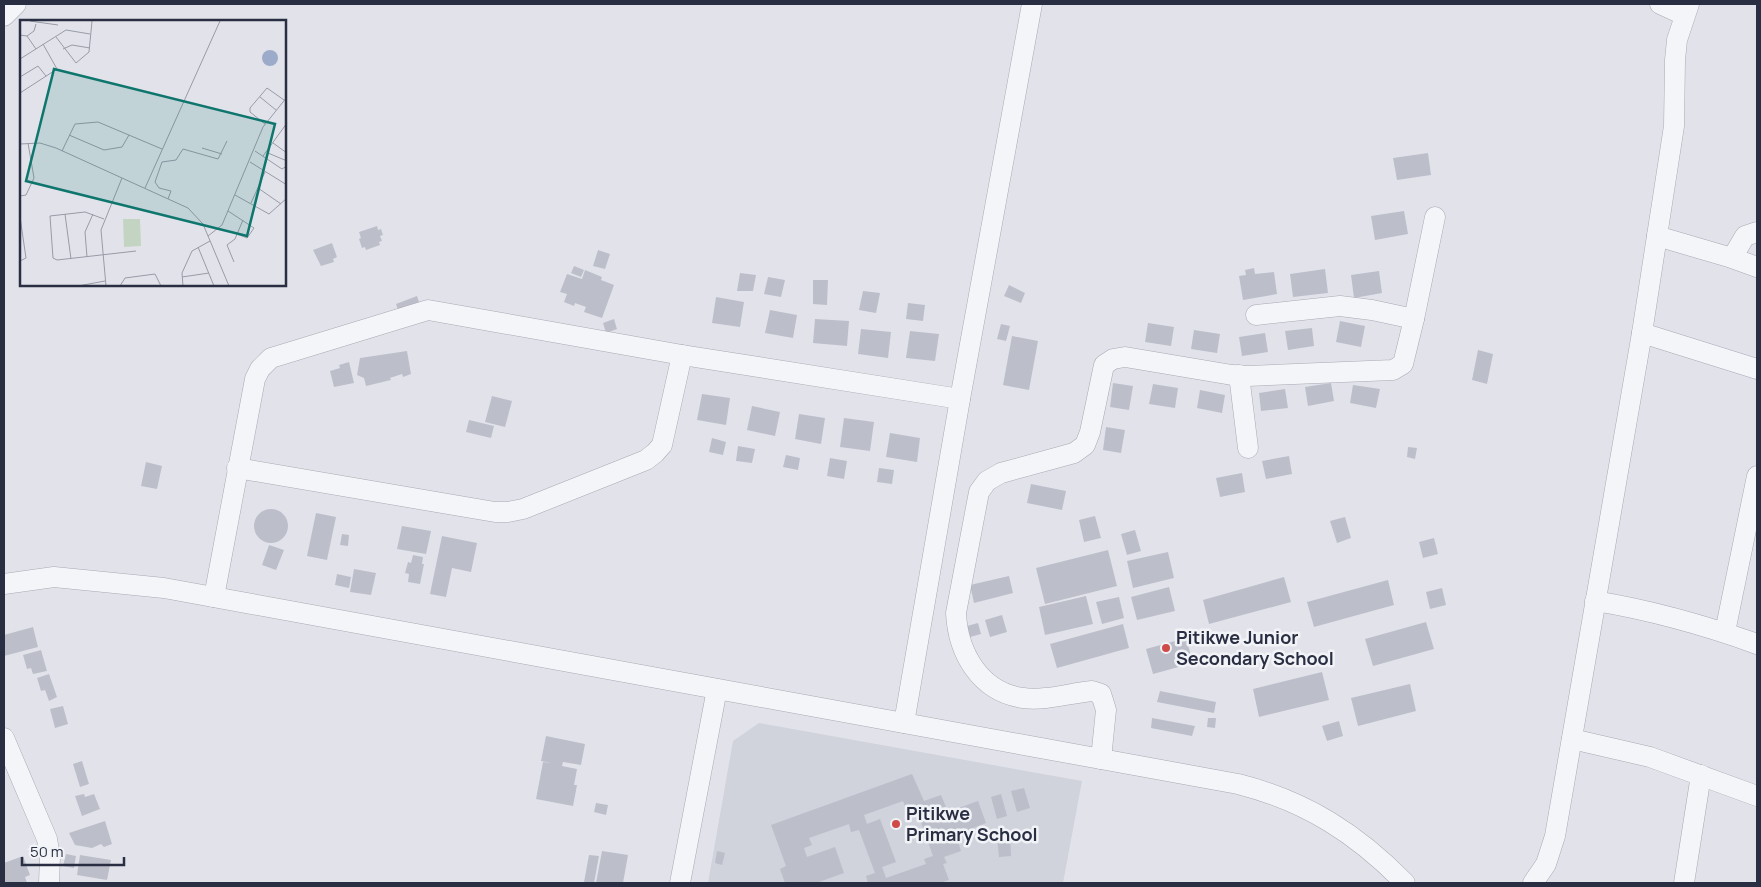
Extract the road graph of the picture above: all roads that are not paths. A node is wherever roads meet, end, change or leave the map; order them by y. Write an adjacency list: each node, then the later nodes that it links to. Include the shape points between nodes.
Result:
1 (16, 4): 5 (street)
2 (1032, 4): 17 (street)
3 (1660, 4): 4 (street)
4 (1687, 9): 8 (street, via 1677,40 1674,126)
5 (4, 16)
6 (1435, 217): 12 (street)
7 (1757, 232): 9 (street, via 1745,236)
8 (1657, 236): 9 (street); 13 (street)
9 (1732, 258): 10 (street)
10 (1757, 268)
11 (1256, 315): 12 (street, via 1340,306)
12 (1414, 319): 16 (street, via 1403,364 1398,369)
13 (1642, 333): 15 (street); 24 (street)
14 (682, 355): 17 (street); 19 (street, via 662,445 655,453 646,460 522,509 495,512); 19 (street, via 428,310 271,358 255,379)
15 (1757, 369)
16 (1239, 375): 18 (street); 31 (street, via 1125,357 1113,359 1104,365 1090,432 1082,449 1001,473 987,481 979,492 956,613 962,646 981,678 1001,692 1024,698 1092,691 1101,694 1106,710)
17 (960, 399): 28 (street)
18 (1248, 448)
19 (237, 468): 23 (street)
20 (1757, 476): 21 (street)
21 (1754, 511): 25 (street)
22 (4, 584): 23 (street, via 35,578 74,578)
23 (214, 597): 27 (street)
24 (1595, 601): 25 (street, via 1648,611); 30 (street)
25 (1724, 632): 26 (street)
26 (1757, 644)
27 (717, 689): 28 (street); 35 (street)
28 (904, 723): 31 (street)
29 (4, 738): 34 (street, via 47,839)
30 (1572, 739): 32 (street, via 1650,757); 37 (street, via 1552,851)
31 (1101, 759): 36 (street, via 1238,784 1293,802 1352,836)
32 (1701, 775): 33 (street); 38 (street)
33 (1757, 796)
34 (49, 883)
35 (680, 883)
36 (1405, 883)
37 (1532, 883)
38 (1684, 883)

